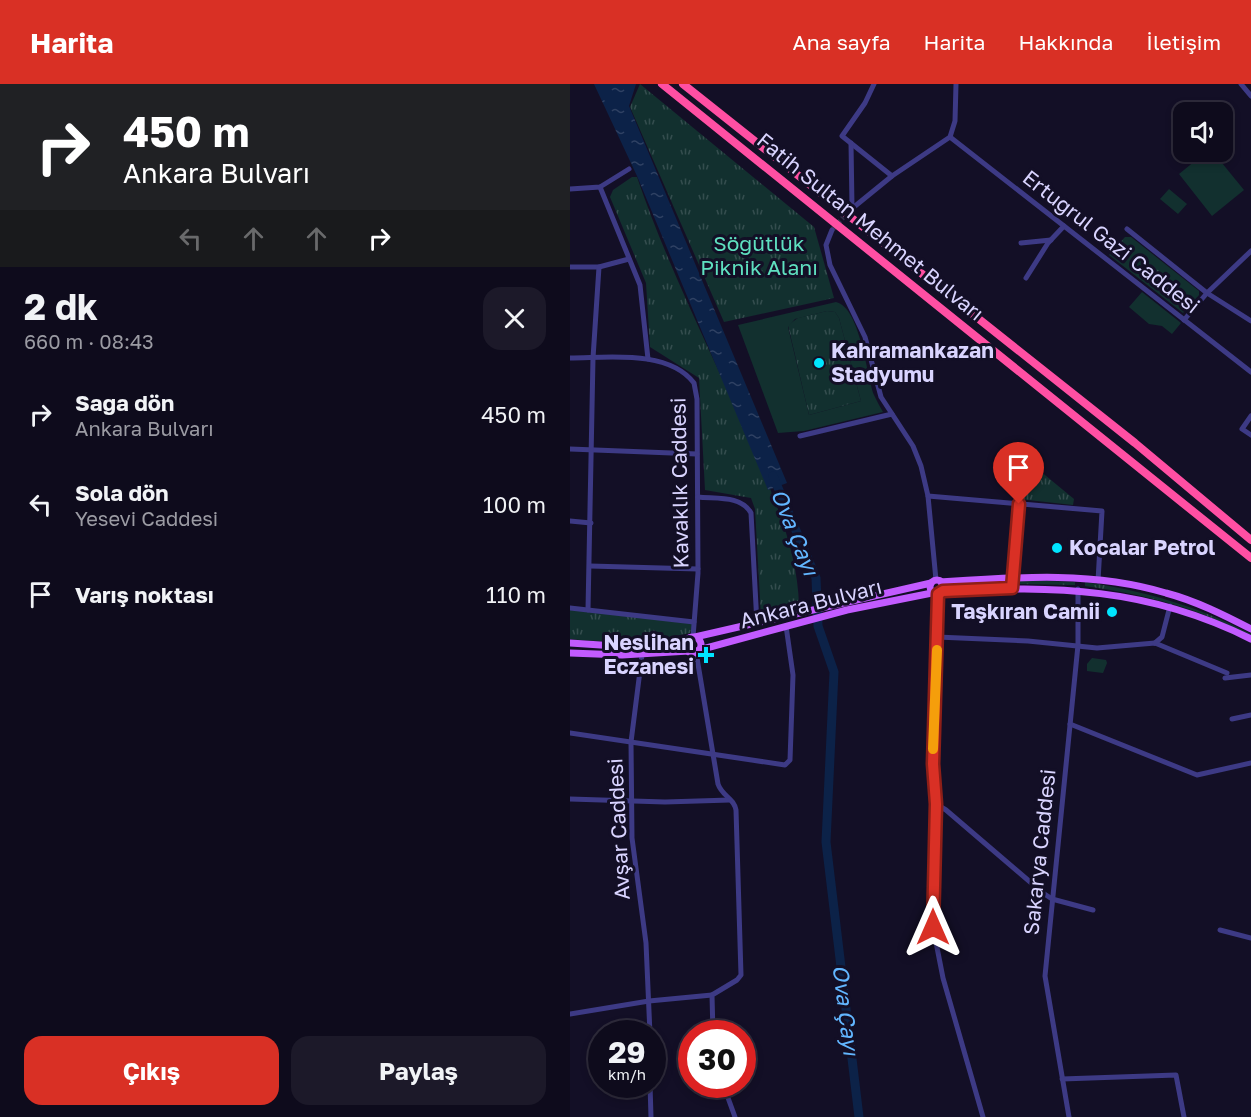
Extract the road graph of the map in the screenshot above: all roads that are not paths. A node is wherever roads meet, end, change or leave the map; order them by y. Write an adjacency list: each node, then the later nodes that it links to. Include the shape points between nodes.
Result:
1 (662, 84): 43 (highway, Fatih Sultan Mehmet Bulvarı)
2 (683, 84): 42 (highway, Fatih Sultan Mehmet Bulvarı, via 1135,443)
3 (874, 84): 8 (street, via 842,136)
4 (956, 84): 7 (street, via 955,121)
5 (1241, 84): 6 (street)
6 (1251, 96)
7 (950, 138): 10 (street); 13 (street, Ertuğrul Gazi Caddesi)
8 (851, 143): 10 (street); 10 (street, via 850,209)
9 (629, 169): 11 (street)
10 (892, 176)
11 (600, 187): 12 (street); 19 (street)
12 (570, 189)
13 (1064, 226): 16 (street); 24 (street, Ertuğrul Gazi Caddesi)
14 (1127, 229): 23 (street)
15 (832, 230): 30 (street, via 826,240 827,258 866,337 878,389)
16 (1051, 240): 17 (street); 22 (street)
17 (1021, 243)
18 (1251, 251): 23 (street)
19 (629, 259): 21 (street); 28 (street, via 640,285)
20 (570, 267): 21 (street)
21 (599, 267): 27 (street)
22 (1026, 278)
23 (1207, 293): 24 (street); 25 (street)
24 (1184, 320): 29 (street, Ertuğrul Gazi Caddesi)
25 (1251, 321)
26 (570, 358): 27 (street)
27 (593, 358): 28 (street); 35 (street)
28 (648, 359): 36 (street, Kavaklık Caddesi, via 670,365 694,383)
29 (1251, 372)
30 (892, 414): 33 (street); 37 (street, via 918,457)
31 (1251, 416): 32 (street, via 1242,429)
32 (1251, 435)
33 (800, 436)
34 (570, 449): 35 (street)
35 (592, 451): 36 (street); 41 (street)
36 (697, 453): 38 (street, Kavaklık Caddesi)
37 (928, 496): 39 (street); 49 (street)
38 (698, 497): 45 (street, Kavaklık Caddesi); 58 (street, via 739,501 751,513)
39 (1019, 504): 46 (street); 48 (street, via 1102,512)
40 (570, 521): 41 (street)
41 (591, 523): 44 (street)
42 (1251, 540)
43 (1251, 558)
44 (590, 566): 45 (street); 56 (street)
45 (698, 569): 57 (street, Kavaklık Caddesi)
46 (1013, 578): 47 (main road, Ankara Bulvarı); 49 (main road, Ankara Bulvarı); 50 (main road)
47 (1079, 579): 48 (main road, Ankara Bulvarı); 51 (main road)
48 (1098, 581): 60 (main road, Ankara Bulvarı, via 1166,592)
49 (936, 582): 52 (main road); 52 (main road); 53 (main road, Ankara Bulvarı)
50 (1012, 588): 51 (main road, Ankara Bulvarı); 52 (main road, Ankara Bulvarı)
51 (1078, 589): 54 (main road, Ankara Bulvarı); 66 (street, Sakarya Caddesi)
52 (937, 593): 53 (main road, Ankara Bulvarı); 62 (street)
53 (846, 606): 58 (main road, Ankara Bulvarı); 59 (main road, Ankara Bulvarı)
54 (1170, 606): 63 (main road, Ankara Bulvarı); 65 (street, via 1162,637)
55 (570, 608): 56 (street)
56 (588, 610): 57 (street)
57 (694, 622): 61 (street, Kavaklık Caddesi)
58 (757, 624): 61 (main road, Ankara Bulvarı)
59 (786, 626): 67 (main road, Ankara Bulvarı); 76 (street, via 793,675 790,760 785,765)
60 (1251, 629)
61 (692, 637): 64 (main road, Ankara Bulvarı, via 640,647); 67 (main road, via 701,643); 67 (main road, via 685,645)
62 (937, 637): 66 (street); 81 (street, via 933,764)
63 (1251, 639)
64 (570, 643)
65 (1155, 643): 66 (street, via 1106,648); 70 (street, via 1226,676)
66 (1078, 645): 73 (street, Sakarya Caddesi)
67 (695, 651): 69 (main road, Ankara Bulvarı); 76 (street)
68 (570, 652): 69 (main road, Ankara Bulvarı)
69 (642, 655): 75 (street, Avşar Caddesi)
70 (1251, 675)
71 (1251, 715): 72 (street)
72 (1232, 719)
73 (1070, 724): 77 (street, via 1197,775); 82 (street, Sakarya Caddesi)
74 (570, 733): 75 (street)
75 (631, 742): 76 (street); 80 (street, Avşar Caddesi)
76 (715, 755): 79 (street, via 720,790)
77 (1251, 763)
78 (570, 799): 80 (street)
79 (730, 800): 80 (street); 86 (street, via 736,810 741,975)
80 (632, 801): 87 (street, Avşar Caddesi)
81 (936, 804): 82 (street); 96 (street, via 933,927 943,978)
82 (1052, 899): 83 (street); 91 (street, Sakarya Caddesi, via 1045,984)
83 (1093, 910)
84 (1220, 930): 85 (street)
85 (1251, 938)
86 (712, 995): 87 (street); 90 (street)
87 (649, 1001): 88 (street); 89 (street, Avşar Caddesi)
88 (570, 1014)
89 (650, 1020)
90 (713, 1020)
91 (1062, 1079): 97 (street, Sakarya Caddesi); 98 (street, via 1176,1075)
92 (650, 1098): 94 (street)
93 (728, 1098): 95 (street)
94 (651, 1117)
95 (735, 1117)
96 (983, 1117)
97 (1069, 1117)
98 (1184, 1117)

